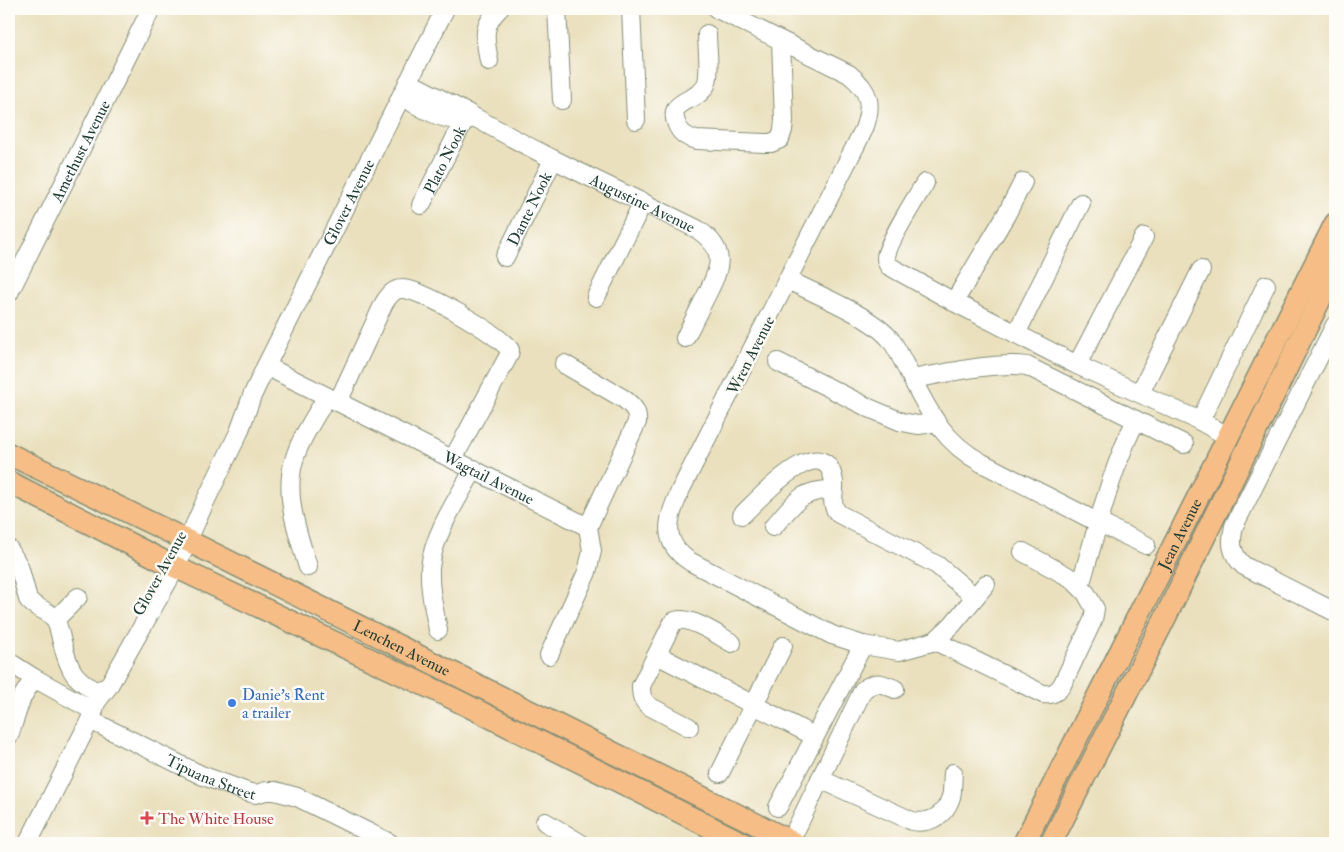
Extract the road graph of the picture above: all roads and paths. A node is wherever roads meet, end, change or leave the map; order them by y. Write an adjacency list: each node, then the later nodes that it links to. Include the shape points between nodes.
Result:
1 (151, 9): 27 (street, Amethust Avenue)
2 (445, 9): 10 (street, Glover Avenue)
3 (499, 9): 9 (street, via 485,32)
4 (557, 9): 11 (street)
5 (632, 9): 13 (street)
6 (717, 9): 8 (street, Wren Avenue)
7 (707, 34): 8 (street, via 706,86 680,104 675,115 681,132 696,140 771,143 780,139 784,130)
8 (781, 41): 25 (street, Wren Avenue, via 860,82 869,106 864,129)
9 (489, 61)
10 (405, 89): 12 (street, Augustine Avenue); 36 (street, Glover Avenue)
11 (562, 100)
12 (469, 117): 14 (street, Augustine Avenue); 19 (street, Plato Nook)
13 (636, 120)
14 (553, 160): 17 (street, Augustine Avenue); 22 (street, Dante Nook)
15 (1023, 182): 29 (street)
16 (924, 183): 29 (street, via 894,238 887,253 887,262 891,268)
17 (643, 202): 28 (street); 32 (street, Augustine Avenue, via 706,235 718,253 720,262 715,278)
18 (1081, 203): 31 (street)
19 (421, 205)
20 (1335, 224): 43 (main road, Jean Avenue)
21 (1144, 237): 35 (street)
22 (505, 257)
23 (1335, 269): 79 (main road, Jean Avenue)
24 (1202, 270): 38 (street)
25 (788, 280): 37 (street, via 883,332); 67 (street, Wren Avenue, via 682,489 668,522 669,533 683,557 832,635)
26 (1266, 285): 41 (street)
27 (9, 293)
28 (596, 296)
29 (954, 302): 31 (street)
30 (1335, 325): 62 (street, via 1234,526 1232,541 1234,554 1244,566)
31 (1016, 334): 35 (street)
32 (685, 338)
33 (778, 362): 42 (street, via 902,422 918,425)
34 (564, 364): 52 (street, via 624,399 632,405 637,416)
35 (1077, 365): 38 (street)
36 (266, 366): 39 (street, Wagtail Avenue); 54 (street, Glover Avenue, via 213,462 191,511)
37 (912, 379): 40 (street, via 1020,364); 42 (street)
38 (1140, 393): 41 (street)
39 (332, 400): 46 (street, Wagtail Avenue); 46 (street, via 390,294 407,289 429,297 494,335 510,350); 59 (street, via 298,448 292,468 293,512)
40 (1136, 420): 44 (street); 51 (street, via 1113,473)
41 (1200, 421): 43 (street)
42 (935, 423): 51 (street, via 974,459)
43 (1229, 437): 84 (main road, Jean Avenue)
44 (1184, 444)
45 (9, 454): 54 (main road, Lenchen Avenue)
46 (453, 459): 47 (street, Wagtail Avenue)
47 (474, 469): 52 (street, Wagtail Avenue); 64 (street, via 432,557 430,588)
48 (9, 482): 58 (main road, Lenchen Avenue)
49 (834, 490): 50 (street, via 834,480 827,466 814,460 806,462 790,471); 53 (street, via 812,491 802,496); 65 (street, via 834,507 839,514 980,591)
50 (742, 514)
51 (1099, 523): 55 (street); 60 (street)
52 (588, 527): 69 (street, via 592,551 587,572)
53 (773, 527)
54 (185, 539): 58 (street, Glover Avenue); 86 (main road, Lenchen Avenue)
55 (1146, 545)
56 (9, 549): 63 (street, via 19,566 30,603)
57 (1023, 552): 60 (street)
58 (171, 565): 74 (street, Glover Avenue); 90 (main road, Lenchen Avenue, via 454,699)
59 (308, 567)
60 (1080, 586): 65 (street, via 1091,601 1095,614 1062,685 1054,694 1028,688)
61 (78, 597): 63 (street)
62 (1335, 612)
63 (55, 620): 74 (street, via 73,673)
64 (438, 630)
65 (935, 641): 67 (street, Wren Avenue, via 900,651)
66 (732, 644): 70 (street, via 700,626 679,620 673,622)
67 (863, 645): 78 (street)
68 (783, 646): 75 (street)
69 (549, 655)
70 (657, 655): 75 (street); 76 (street, via 641,686 642,697 649,706)
71 (9, 662): 72 (street)
72 (34, 678): 74 (street); 77 (street, via 22,697)
73 (895, 689): 82 (street, via 880,683 871,684 863,690)
74 (95, 706): 87 (street, Glover Avenue); 88 (street, Tipuana Street, via 201,775 247,792 275,791 297,797)
75 (753, 706): 78 (street); 80 (street)
76 (689, 727)
77 (9, 736)
78 (814, 736): 83 (street)
79 (1093, 759): 84 (main road, via 1082,756 1076,760 1057,798); 92 (main road, Jean Avenue)
80 (720, 773)
81 (953, 773): 82 (street, via 951,796 945,809 933,820 922,823 912,822)
82 (820, 779): 86 (street)
83 (778, 808)
84 (1042, 809): 91 (main road, Jean Avenue)
85 (544, 822): 89 (street)
86 (792, 842)
87 (28, 843)
88 (390, 843)
89 (580, 843)
90 (742, 843)
91 (1024, 843)
92 (1051, 843)

